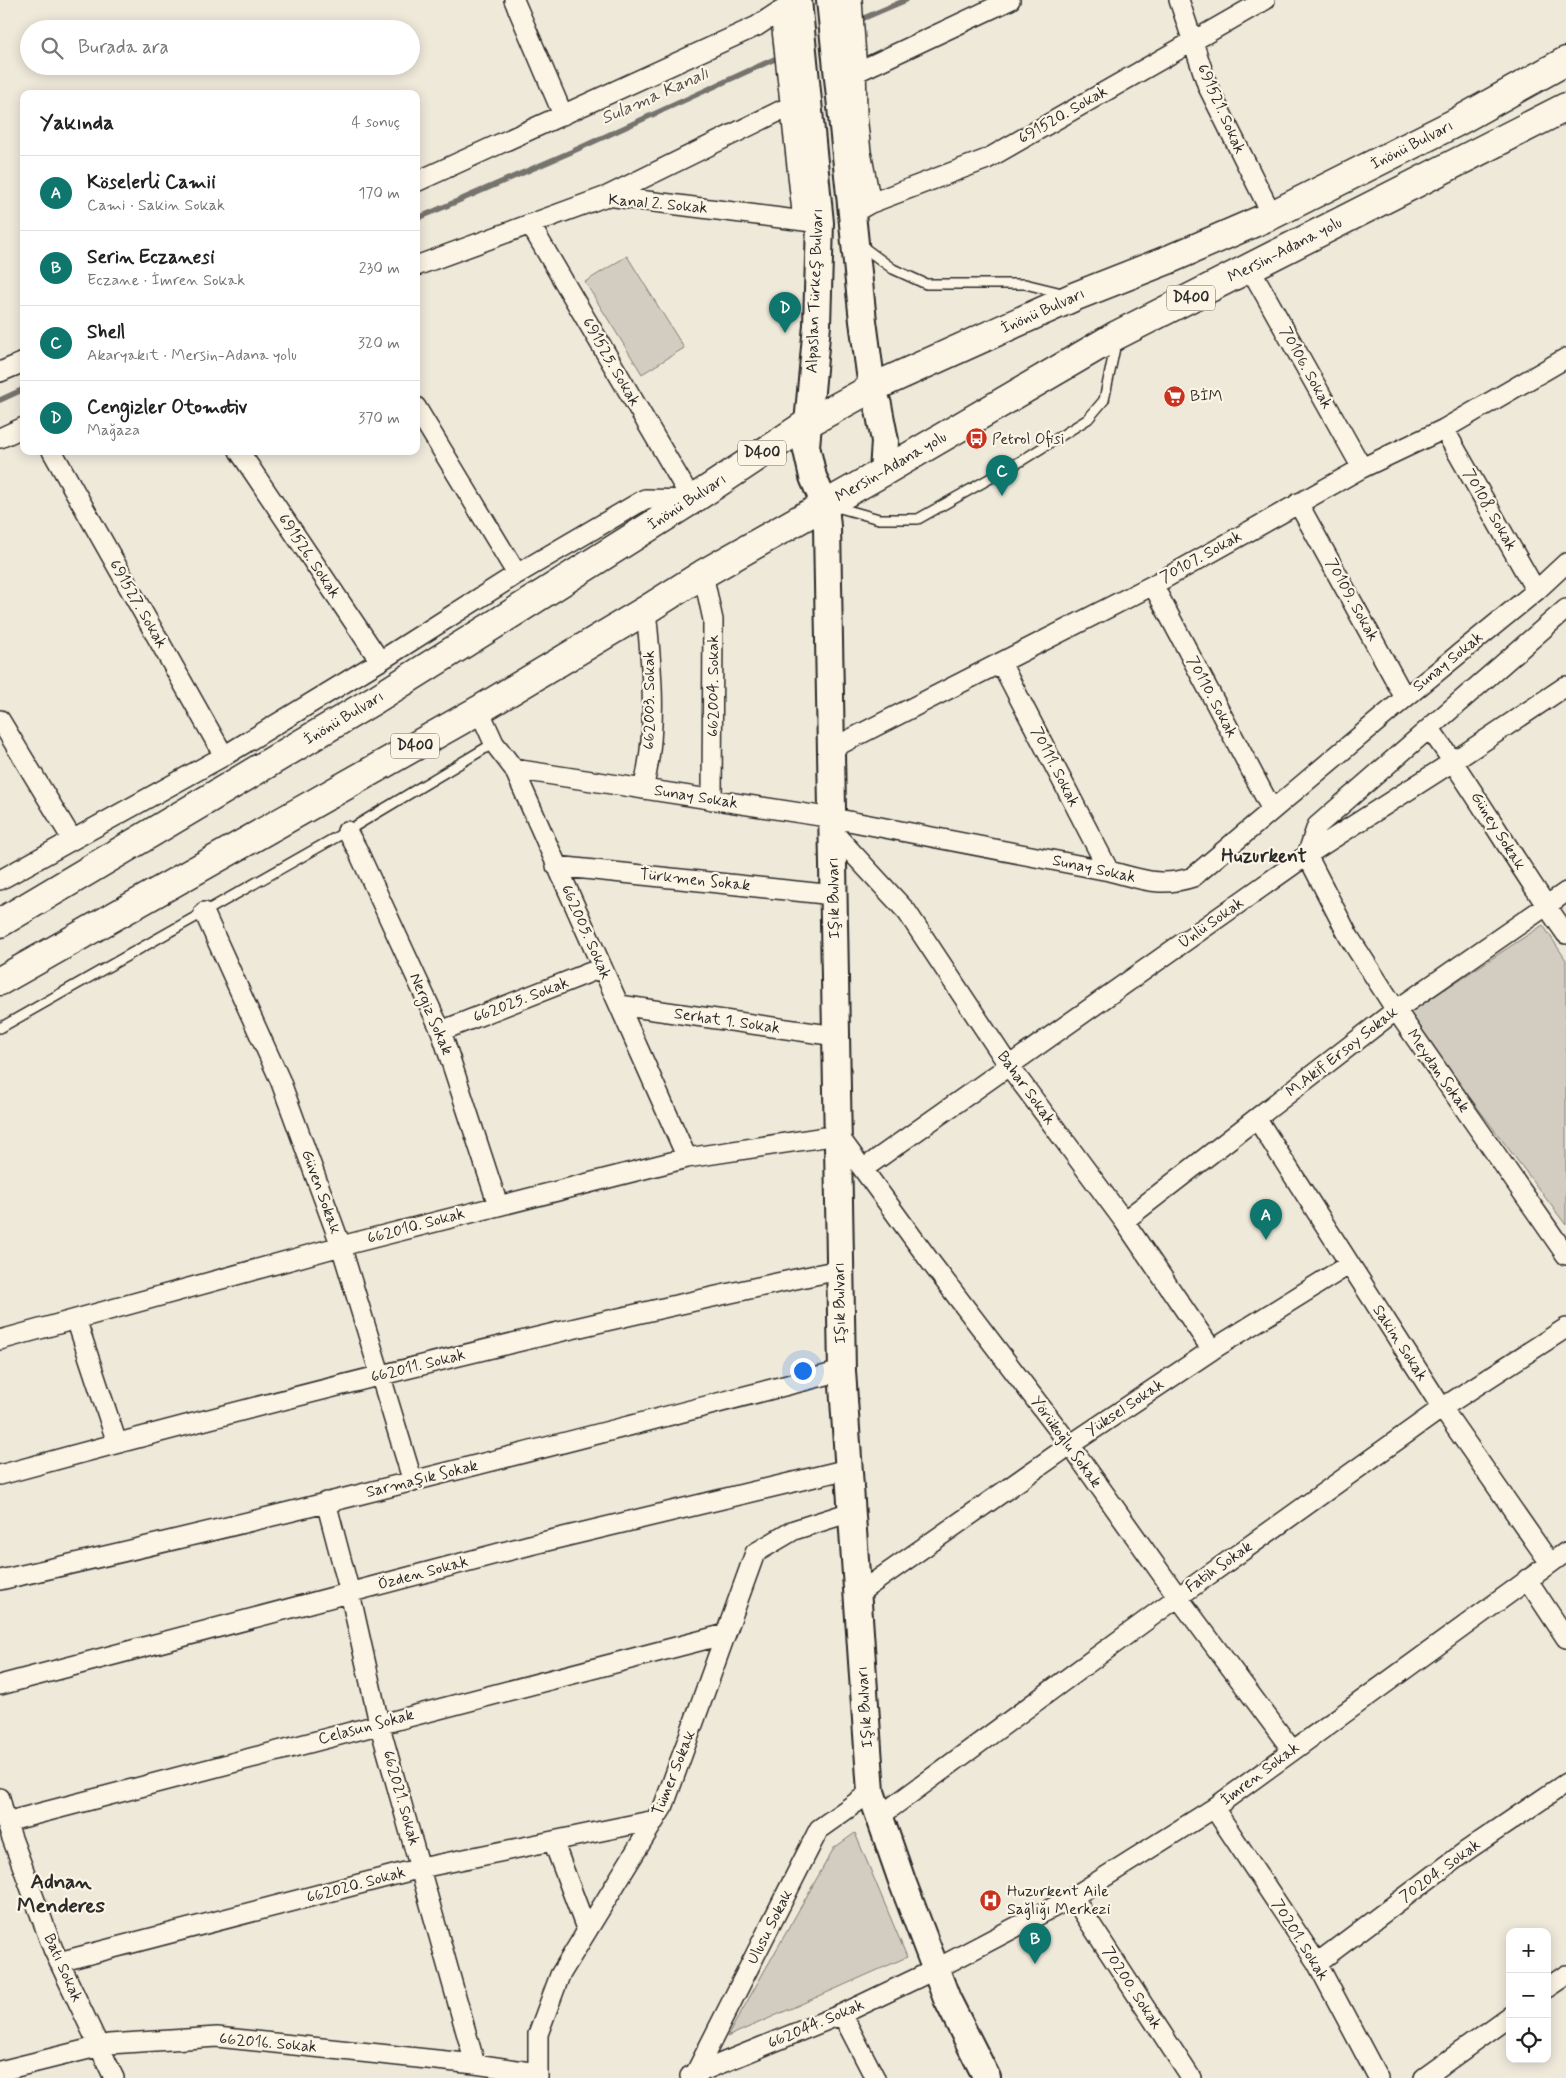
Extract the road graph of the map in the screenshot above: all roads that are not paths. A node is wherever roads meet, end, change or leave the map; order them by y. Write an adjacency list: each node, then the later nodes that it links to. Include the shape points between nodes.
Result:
1 (514, 0): 12 (street)
2 (1010, 0): 9 (street)
3 (1179, 0): 7 (street, 691521. Sokak)
4 (1266, 0): 7 (street, 691520. Sokak)
5 (845, 2): 9 (main road)
6 (791, 4): 10 (street, via 784,46); 10 (main road, Alpaslan Türkeş Bulvarı, via 800,26); 12 (street, via 757,26)
7 (1192, 40): 15 (street, 691520. Sokak, via 987,159); 16 (street, 691521. Sokak, via 1208,87)
8 (1566, 61): 16 (highway, İnönü Bulvarı / D400, via 1455,123)
9 (851, 69): 15 (main road)
10 (794, 89): 14 (street); 17 (main road, Alpaslan Türkeş Bulvarı); 17 (street)
11 (1566, 107): 21 (highway, Mersin-Adana yolu / D400)
12 (564, 115): 13 (street)
13 (420, 180)
14 (607, 196): 17 (street, Kanal 2. Sokak); 18 (street, Kanal 2. Sokak)
15 (862, 208): 19 (main road)
16 (1272, 215): 22 (highway, İnönü Bulvarı / D400)
17 (812, 222): 29 (main road, Alpaslan Türkeş Bulvarı, via 817,325)
18 (530, 224): 20 (street, Kanal 2. Sokak); 37 (street, 691525. Sokak)
19 (856, 241): 22 (lane, via 892,269 926,284 1025,284); 27 (main road)
20 (420, 265)
21 (1250, 268): 23 (highway, Mersin-Adana yolu / D400); 35 (street, 70106. Sokak)
22 (1076, 296): 27 (highway, İnönü Bulvarı / D400)
23 (1118, 335): 36 (highway, Mersin-Adana yolu / D400); 39 (lane, via 1104,400 1088,419 1021,461 918,519 879,519)
24 (1566, 358): 30 (street, 70107. Sokak)
25 (20, 364): 26 (street)
26 (0, 372)
27 (872, 388): 29 (highway, İnönü Bulvarı / D400); 36 (main road, via 885,441)
28 (420, 414): 41 (street)
29 (808, 423): 37 (highway, İnönü Bulvarı / D400); 39 (main road, Alpaslan Türkeş Bulvarı, via 806,446 813,477)
30 (1444, 429): 35 (street, 70107. Sokak); 44 (street, 70108. Sokak)
31 (20, 430): 32 (street)
32 (0, 438)
33 (54, 455): 56 (street, 691527. Sokak)
34 (242, 455): 47 (street, 691526. Sokak)
35 (1362, 468): 38 (street, 70107. Sokak)
36 (883, 472): 39 (highway, Mersin-Adana yolu / D400)
37 (692, 500): 41 (street, via 645,499); 73 (highway, İnönü Bulvarı / D400, via 376,699)
38 (1298, 503): 43 (street, 70107. Sokak); 50 (street, 70109. Sokak)
39 (826, 504): 42 (highway, D400); 55 (main road, Işık Bulvarı)
40 (1566, 563): 44 (street, Sunay Sokak)
41 (517, 574): 47 (street)
42 (703, 574): 46 (highway, D400); 60 (street, 662004. Sokak, via 713,620)
43 (1153, 585): 48 (street, 70107. Sokak); 61 (street, 70110. Sokak)
44 (1536, 591): 50 (street, Sunay Sokak)
45 (1566, 609): 53 (street)
46 (646, 610): 51 (highway, D400); 59 (street, 662003. Sokak, via 652,670 649,764)
47 (380, 661): 56 (street)
48 (1002, 663): 55 (street, 70107. Sokak); 67 (street, 70111. Sokak)
49 (1566, 686): 57 (street, Ünlü Sokak)
50 (1405, 698): 61 (street, Sunay Sokak)
51 (479, 710): 54 (street, 662005. Sokak); 76 (highway, D400)
52 (0, 720): 64 (street)
53 (1430, 729): 57 (street, Güney Sokak); 65 (street, via 1317,826)
54 (494, 743): 58 (street, 662005. Sokak); 63 (lane)
55 (832, 748): 62 (main road, Işık Bulvarı)
56 (224, 756): 64 (street)
57 (1454, 761): 65 (street, Ünlü Sokak); 71 (street, Güney Sokak)
58 (514, 770): 59 (street, Sunay Sokak); 66 (street, 662005. Sokak)
59 (643, 789): 60 (street, Sunay Sokak)
60 (712, 800): 62 (street, Sunay Sokak)
61 (1272, 810): 67 (street, Sunay Sokak, via 1193,878 1175,883 1151,882)
62 (833, 826): 67 (street, Sunay Sokak); 70 (main road, Işık Bulvarı); 82 (street, Bahar Sokak, via 907,912)
63 (347, 831): 72 (lane); 80 (street, Nergiz Sokak)
64 (72, 839): 68 (street)
65 (1307, 855): 78 (street, Meydan Sokak, via 1349,937); 82 (street, Ünlü Sokak)
66 (556, 866): 70 (street, Türkmen Sokak); 75 (street, 662005. Sokak)
67 (1109, 871)
68 (0, 880)
69 (1566, 892): 71 (street, M.Akif Ersoy Sokak)
70 (834, 895): 81 (main road, Işık Bulvarı)
71 (1546, 906): 74 (street, Güney Sokak); 78 (street, M.Akif Ersoy Sokak)
72 (204, 912): 79 (lane); 89 (street, Güven Sokak, via 280,1080)
73 (0, 923)
74 (1566, 934)
75 (601, 968): 77 (street, 662005. Sokak); 80 (street, 662025. Sokak)
76 (0, 981)
77 (619, 1005): 81 (street, Serhat 1. Sokak); 85 (street, 662005. Sokak)
78 (1396, 1010): 83 (street, M.Akif Ersoy Sokak); 90 (street, Meydan Sokak)
79 (0, 1028)
80 (441, 1031): 87 (street, Nergiz Sokak)
81 (836, 1036): 84 (main road, Işık Bulvarı)
82 (1009, 1066): 86 (street, Ünlü Sokak); 88 (street, Bahar Sokak)
83 (1257, 1118): 88 (street, M.Akif Ersoy Sokak); 91 (street, Sakin Sokak)
84 (838, 1135): 85 (street, 662010. Sokak); 86 (street, Yörükoğlu Sokak); 92 (main road, Işık Bulvarı)
85 (687, 1158): 87 (street, 662010. Sokak)
86 (863, 1169): 101 (street, Yörükoğlu Sokak)
87 (498, 1205): 89 (street, 662010. Sokak)
88 (1124, 1221): 96 (street, Bahar Sokak)
89 (341, 1246): 93 (street, 662010. Sokak); 98 (street, Güven Sokak)
90 (1566, 1255)
91 (1350, 1264): 96 (street, Yüksel Sokak); 99 (street, Sakin Sokak)
92 (839, 1270): 97 (main road, Işık Bulvarı); 98 (street, 662011. Sokak, via 696,1299)
93 (76, 1319): 95 (street, 662010. Sokak); 100 (street)
94 (1566, 1328): 99 (street, Fatih Sokak)
95 (0, 1340)
96 (1212, 1350): 101 (street, Yüksel Sokak)
97 (842, 1371): 102 (main road, Işık Bulvarı); 104 (street, Sarmaşık Sokak)
98 (381, 1375): 100 (street, 662011. Sokak); 104 (street, Güven Sokak)
99 (1442, 1408): 108 (street, Sakin Sokak); 113 (street, Fatih Sokak)
100 (117, 1443): 103 (street, 662011. Sokak)
101 (1070, 1445): 112 (street, Yüksel Sokak); 113 (street, Yörükoğlu Sokak)
102 (848, 1470): 106 (main road, Işık Bulvarı); 111 (street, Özden Sokak, via 540,1542)
103 (0, 1474)
104 (413, 1482): 105 (street, Sarmaşık Sokak)
105 (326, 1502): 110 (street, Sarmaşık Sokak, via 172,1542); 111 (street, 662021. Sokak)
106 (851, 1512): 112 (main road, Işık Bulvarı); 114 (street, Tümer Sokak, via 794,1530 755,1553)
107 (1566, 1552): 108 (street, İmren Sokak)
108 (1550, 1563): 109 (street, İmren Sokak)
109 (1527, 1579): 115 (street); 118 (street, İmren Sokak)
110 (0, 1580)
111 (350, 1592): 116 (street, Özden Sokak); 117 (street, 662021. Sokak)
112 (856, 1595): 120 (main road, Işık Bulvarı)
113 (1178, 1597): 118 (street, Yörükoğlu Sokak); 123 (street, Fatih Sokak)
114 (726, 1634): 117 (street, Celasun Sokak); 124 (street, Tümer Sokak, via 664,1805)
115 (1566, 1638)
116 (0, 1685)
117 (379, 1724): 125 (street, Celasun Sokak); 127 (street, 662021. Sokak)
118 (1292, 1750): 122 (street, İmren Sokak)
119 (1566, 1783): 131 (street, 70204. Sokak, via 1466,1851)
120 (871, 1792): 123 (main road, Işık Bulvarı); 141 (street, Ulusu Sokak, via 819,1829)
121 (0, 1798): 125 (street, Batı Sokak)
122 (1214, 1808): 128 (street, İmren Sokak); 131 (street, 70201. Sokak)
123 (880, 1816): 132 (main road, Işık Bulvarı)
124 (655, 1820): 126 (street, 662020. Sokak); 129 (street, Tümer Sokak)
125 (6, 1835): 130 (street, Batı Sokak)
126 (553, 1840): 127 (street, 662020. Sokak); 129 (street)
127 (421, 1868): 130 (street, 662020. Sokak); 138 (street, 662021. Sokak)
128 (1073, 1897): 132 (street, İmren Sokak); 145 (street, 70200. Sokak)
129 (587, 1931): 140 (street, Tümer Sokak, via 560,1975 538,2034)
130 (59, 1962): 137 (street, Batı Sokak)
131 (1317, 1963): 146 (street, 70201. Sokak)
132 (936, 1969): 135 (street, 662044. Sokak); 144 (main road, Işık Bulvarı, via 947,1999)
133 (1566, 1975): 134 (street)
134 (1551, 1985)
135 (842, 2014): 141 (street, 662044. Sokak); 143 (street)
136 (1507, 2018): 147 (street)
137 (100, 2046): 138 (street, 662016. Sokak, via 217,2037); 139 (street, 662016. Sokak); 142 (street, Batı Sokak)
138 (475, 2064): 140 (street, 662016. Sokak)
139 (0, 2071)
140 (538, 2076)
141 (693, 2077)
142 (114, 2078)
143 (875, 2078)
144 (987, 2078)
145 (1191, 2078)
146 (1378, 2078)
147 (1424, 2078)

